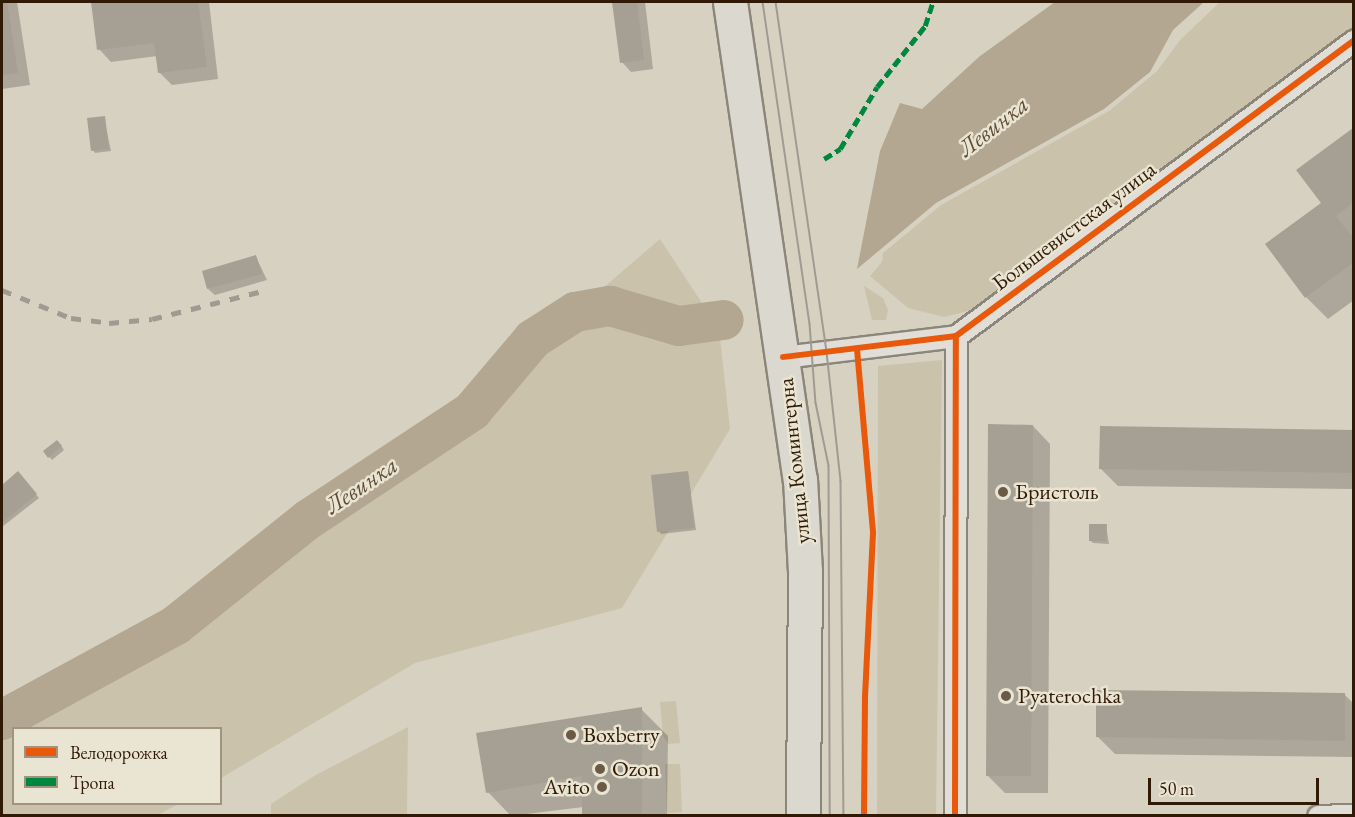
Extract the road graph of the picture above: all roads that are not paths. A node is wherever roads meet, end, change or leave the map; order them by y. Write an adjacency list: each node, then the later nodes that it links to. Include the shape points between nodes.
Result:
1 (730, 2): 4 (main road, улица Коминтерна)
2 (1353, 40): 3 (street, Большевистская улица)
3 (956, 336): 4 (street, Большевистская улица); 7 (street)
4 (783, 357): 6 (main road, улица Коминтерна, via 800,479 805,571)
5 (1353, 815): 8 (street)
6 (803, 816)
7 (955, 816)
8 (1317, 816)

